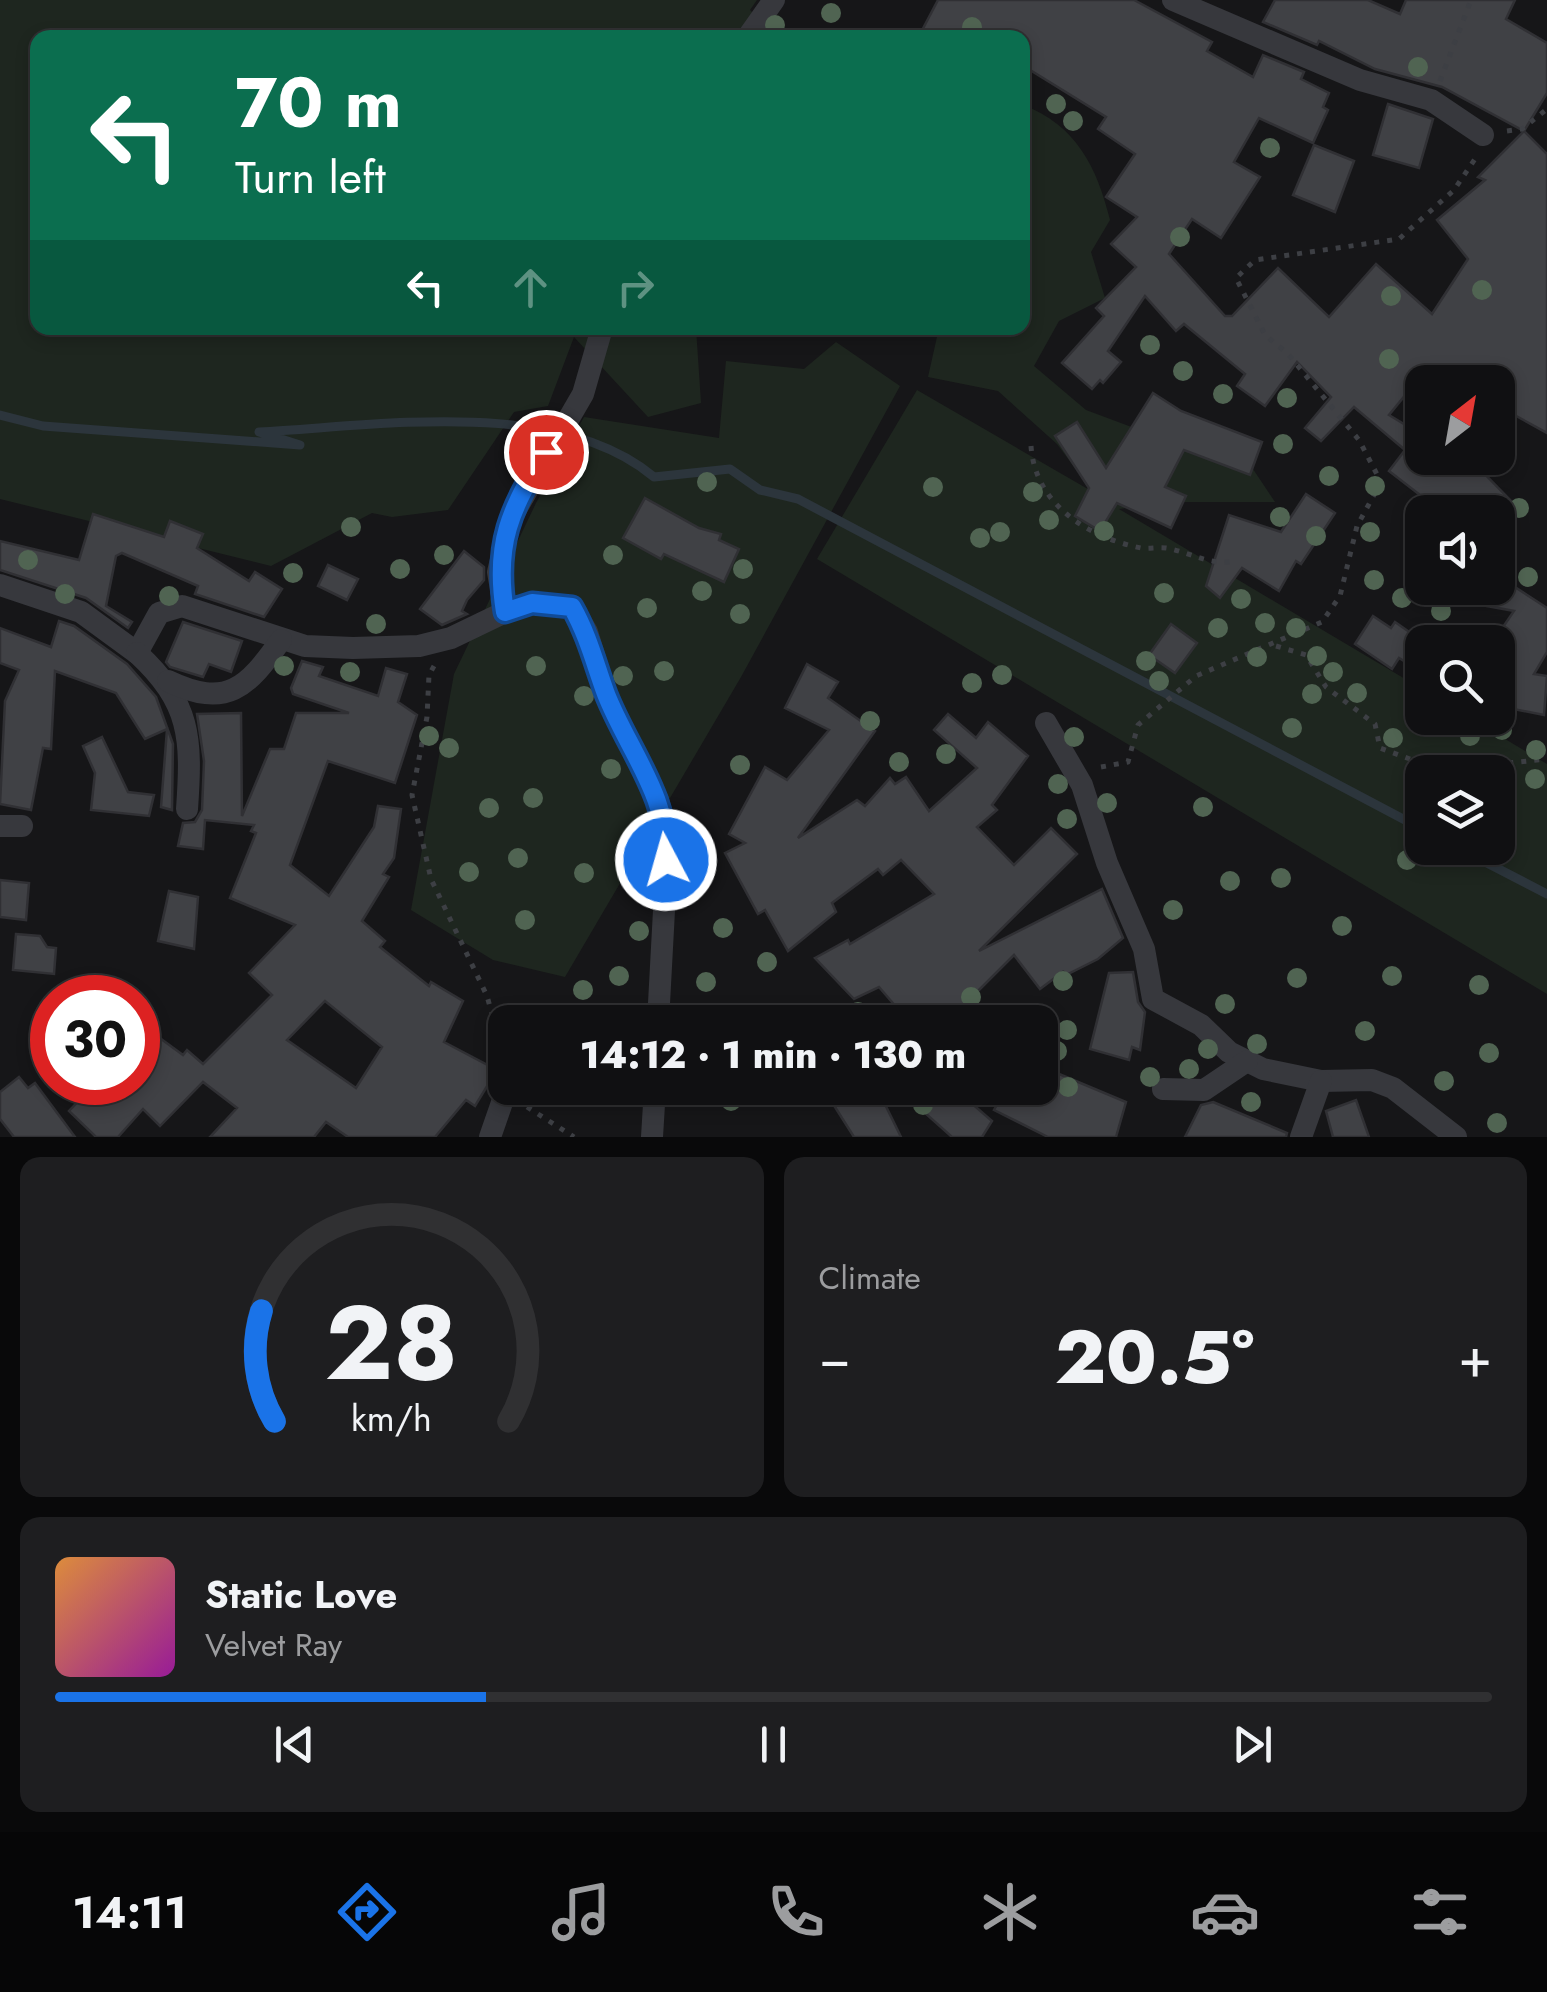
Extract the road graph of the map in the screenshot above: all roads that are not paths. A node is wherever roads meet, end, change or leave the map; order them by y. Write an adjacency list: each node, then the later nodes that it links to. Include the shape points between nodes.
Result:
1 (774, 0): 3 (street)
2 (1173, 0): 4 (street, via 1360,80 1431,100)
3 (753, 30)
4 (1483, 135)
5 (600, 335): 7 (street, via 583,394 511,518 498,572)
6 (0, 585): 9 (street, via 81,612)
7 (505, 612): 8 (street, via 418,646); 13 (street, via 532,603 572,607 658,800 668,836)
8 (281, 640): 9 (street, via 182,606 159,613); 10 (street, via 246,684 226,693 209,695)
9 (137, 652): 10 (street)
10 (168, 681): 12 (street, via 186,718)
11 (1046, 723): 14 (street, via 1141,939 1150,996 1201,1024 1210,1038)
12 (187, 810)
13 (659, 1005)
14 (1247, 1061): 15 (street); 16 (street, via 1204,1090)
15 (1322, 1081): 21 (street); 22 (street, via 1382,1083)
16 (1162, 1089)
17 (506, 1105): 19 (street)
18 (654, 1105): 20 (street)
19 (490, 1137)
20 (652, 1137)
21 (1301, 1137)
22 (1456, 1137)

